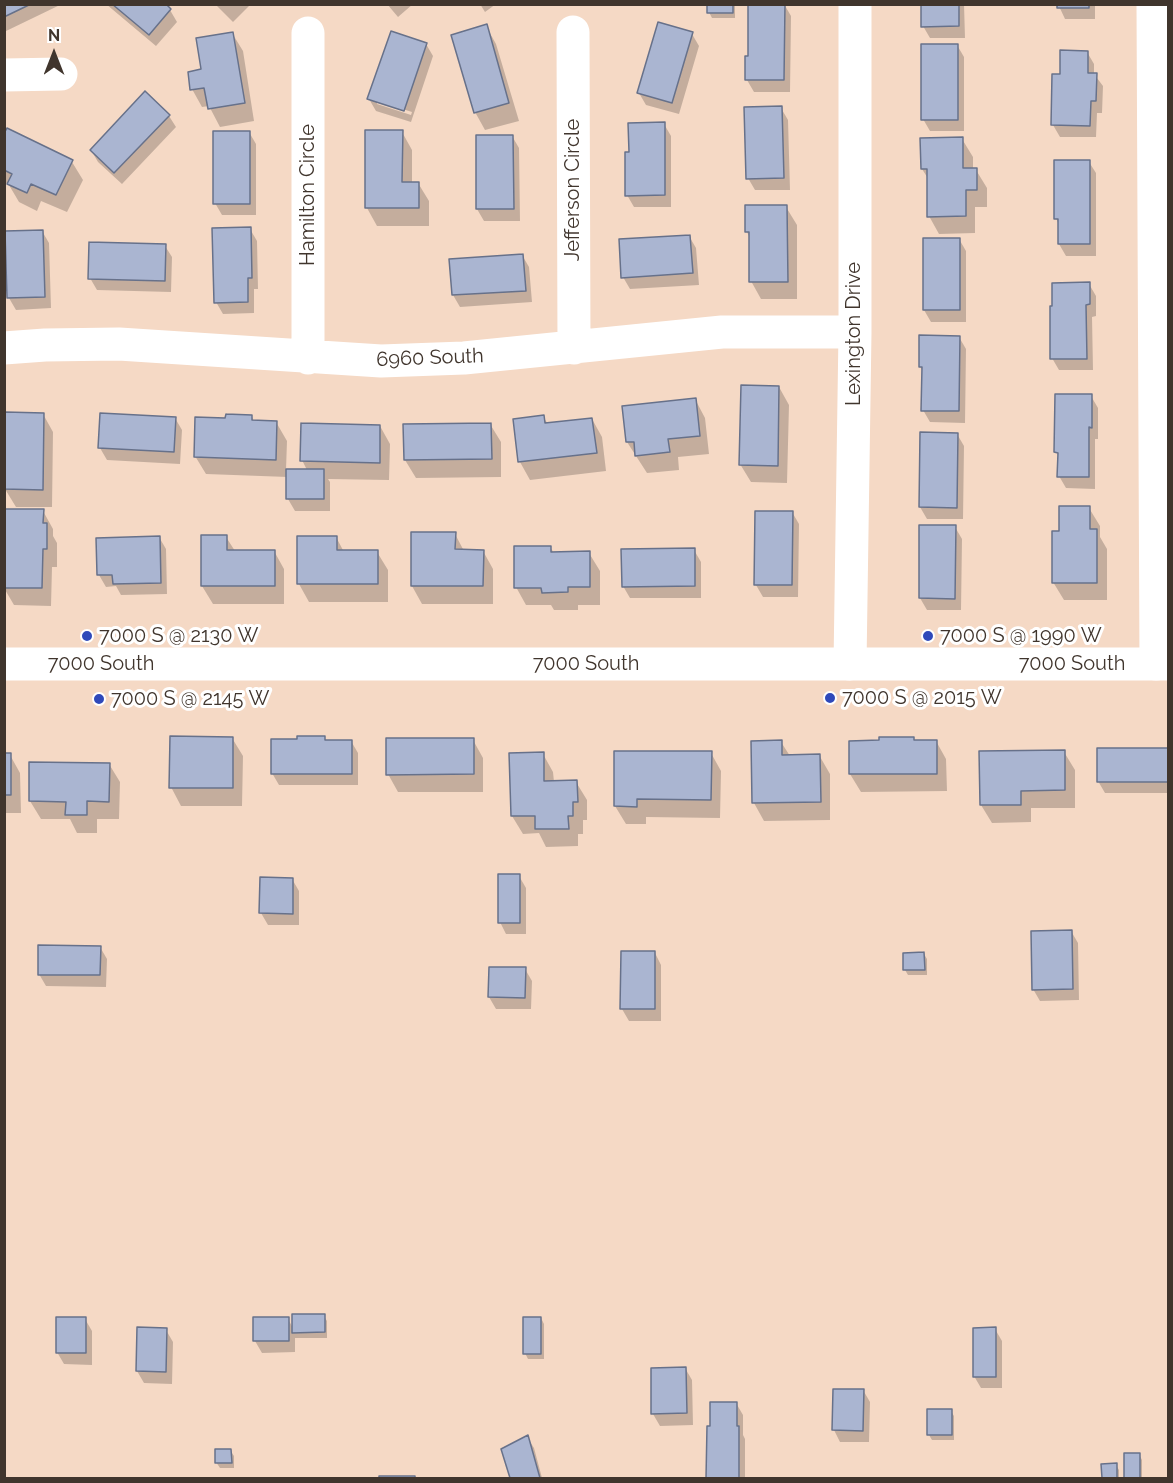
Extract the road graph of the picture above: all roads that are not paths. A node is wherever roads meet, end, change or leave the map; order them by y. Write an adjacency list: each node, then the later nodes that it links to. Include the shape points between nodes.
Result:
1 (855, 4): 7 (street, Lexington Drive)
2 (1153, 4): 13 (street)
3 (573, 32): 9 (street, Jefferson Circle)
4 (308, 33): 10 (street, Hamilton Circle)
5 (61, 74): 6 (street)
6 (4, 75)
7 (855, 332): 9 (street, 6960 South, via 722,332); 12 (street, Lexington Drive)
8 (4, 348): 10 (street, 6960 South, via 119,344)
9 (574, 348): 10 (street, 6960 South, via 381,362)
10 (308, 358)
11 (4, 664): 12 (street, 7000 South)
12 (850, 664): 13 (street, 7000 South)
13 (1162, 664)

